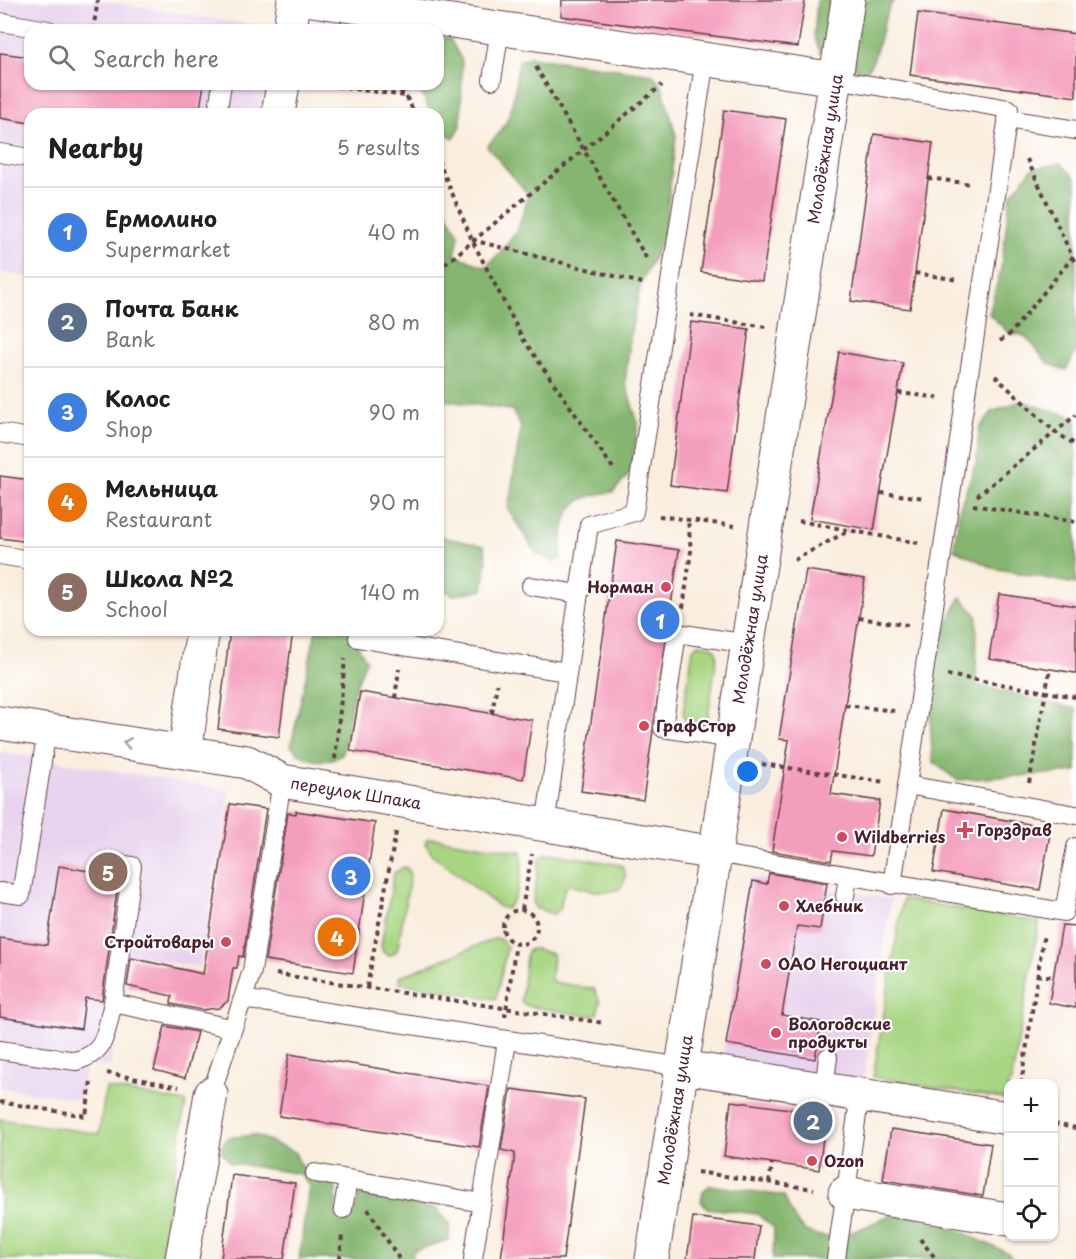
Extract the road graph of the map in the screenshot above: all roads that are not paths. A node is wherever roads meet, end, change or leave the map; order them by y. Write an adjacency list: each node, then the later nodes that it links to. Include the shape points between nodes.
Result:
1 (294, 0): 5 (street)
2 (312, 0): 7 (street)
3 (848, 0): 9 (street, Молодёжная улица)
4 (0, 22): 6 (lane)
5 (291, 24)
6 (24, 26)
7 (507, 30): 8 (street); 10 (lane)
8 (700, 59): 9 (street); 24 (lane, via 635,507 589,525)
9 (836, 80): 15 (lane, via 1009,109); 28 (street, Молодёжная улица)
10 (492, 81)
11 (221, 90): 13 (lane)
12 (281, 90): 14 (street)
13 (218, 108)
14 (279, 108)
15 (1006, 121): 16 (lane); 35 (lane, via 974,356)
16 (1076, 130)
17 (0, 153): 18 (lane)
18 (24, 157)
19 (0, 433): 20 (lane)
20 (24, 437)
21 (0, 555): 22 (lane)
22 (24, 559)
23 (531, 586): 24 (lane)
24 (578, 594): 29 (lane)
25 (202, 636): 33 (street)
26 (358, 638): 27 (lane)
27 (404, 638): 29 (lane)
28 (748, 644): 32 (street, Молодёжная улица); 32 (lane, via 677,633 663,728)
29 (567, 672): 37 (lane)
30 (0, 723): 31 (street, переулок Шпака)
31 (47, 730): 33 (street, переулок Шпака, one-way to 31); 43 (lane, via 21,895)
32 (733, 739): 39 (street, Молодёжная улица)
33 (185, 751): 34 (street, переулок Шпака, via 247,762)
34 (282, 781): 37 (street, переулок Шпака); 45 (lane, via 252,971)
35 (907, 785): 36 (lane); 42 (lane)
36 (1076, 815)
37 (541, 824): 39 (street, переулок Шпака)
38 (1076, 847): 42 (lane, via 1064,912)
39 (716, 853): 41 (lane); 51 (street, Молодёжная улица)
40 (110, 863): 46 (lane, via 132,866)
41 (848, 877): 42 (lane); 44 (lane)
42 (892, 885)
43 (0, 892)
44 (845, 896)
45 (243, 999): 47 (lane); 48 (lane)
46 (112, 1003): 47 (lane); 49 (lane, via 102,1046 87,1058 76,1062)
47 (231, 1028): 53 (lane)
48 (504, 1040): 51 (lane); 59 (lane)
49 (0, 1050)
50 (828, 1057): 52 (lane)
51 (682, 1067): 52 (street); 64 (street, Молодёжная улица)
52 (824, 1089): 54 (street)
53 (211, 1094): 62 (street)
54 (860, 1094): 55 (street); 58 (lane)
55 (1004, 1117)
56 (315, 1173): 57 (lane)
57 (348, 1179): 59 (lane); 60 (lane)
58 (845, 1193): 61 (street); 65 (lane)
59 (482, 1203): 63 (lane)
60 (343, 1209)
61 (1004, 1218)
62 (182, 1259)
63 (473, 1259)
64 (652, 1259)
65 (836, 1259)

